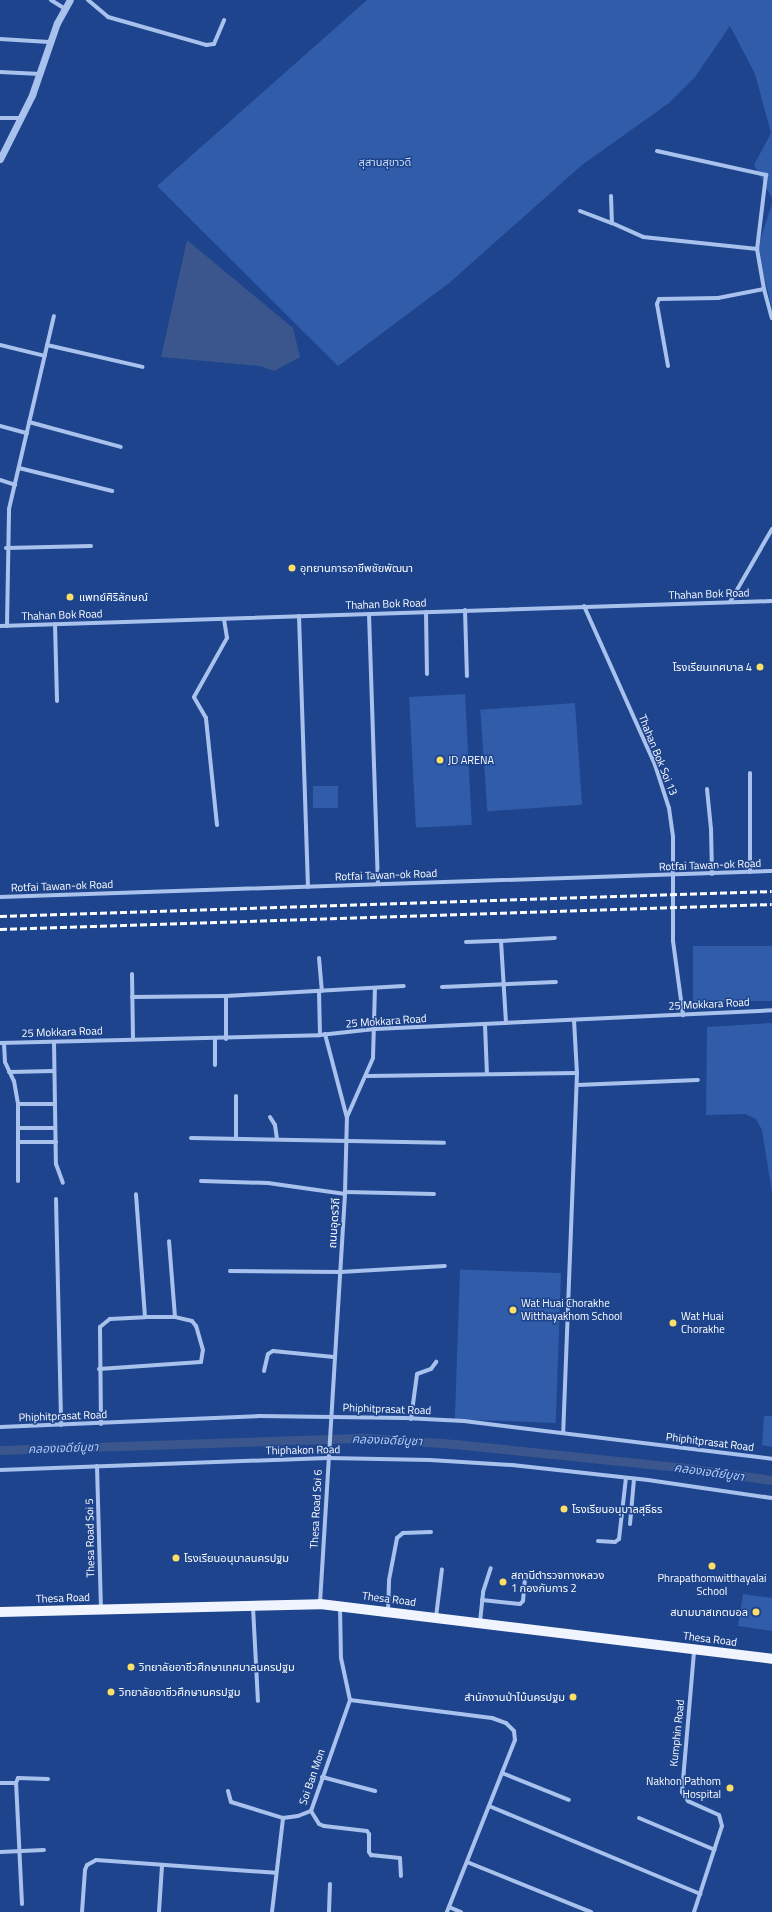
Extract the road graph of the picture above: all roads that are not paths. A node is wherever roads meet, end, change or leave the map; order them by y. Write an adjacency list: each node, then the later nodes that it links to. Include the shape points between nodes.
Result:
1 (51, 0): 4 (street)
2 (70, 0): 4 (street)
3 (88, 0): 5 (street, via 108,17 206,45 214,44)
4 (64, 8): 7 (street)
5 (224, 20)
6 (0, 39): 7 (street)
7 (49, 42): 9 (street)
8 (0, 72): 9 (street)
9 (40, 74): 11 (street)
10 (0, 118): 11 (street)
11 (22, 118): 13 (street)
12 (657, 151): 17 (street, via 766,175)
13 (0, 160)
14 (611, 196): 16 (street)
15 (580, 211): 16 (street)
16 (612, 223): 17 (street, via 643,237 662,241)
17 (757, 250): 18 (street)
18 (764, 289): 20 (street); 24 (street, via 718,298 659,299 657,304)
19 (54, 316): 22 (street)
20 (772, 318)
21 (0, 345): 23 (street)
22 (47, 345): 23 (street); 25 (street)
23 (45, 356): 26 (street)
24 (668, 366)
25 (143, 367)
26 (29, 422): 28 (street); 29 (street)
27 (0, 426): 28 (street)
28 (27, 433): 30 (street)
29 (121, 447)
30 (19, 468): 32 (street); 33 (street)
31 (0, 480): 32 (street)
32 (15, 485): 36 (street, via 9,509)
33 (112, 491)
34 (772, 528): 38 (street)
35 (91, 546): 36 (street)
36 (6, 548): 47 (street)
37 (772, 601): 38 (street, Thahan Bok Road)
38 (730, 602): 39 (street, Thahan Bok Road)
39 (584, 606): 40 (street, Thahan Bok Road); 57 (street, Thahan Bok Soi 13, via 655,765 669,808 673,837)
40 (465, 610): 41 (street, Thahan Bok Road); 49 (street)
41 (426, 612): 42 (street, Thahan Bok Road); 48 (street)
42 (369, 614): 43 (street, Thahan Bok Road); 58 (street)
43 (299, 616): 44 (street, Thahan Bok Road); 59 (street)
44 (224, 619): 45 (street, Thahan Bok Road); 53 (street, via 227,638 194,697 206,718)
45 (55, 624): 47 (street, Thahan Bok Road); 50 (street)
46 (0, 626): 47 (street, Thahan Bok Road)
47 (7, 626)
48 (428, 674)
49 (467, 676)
50 (57, 701)
51 (750, 773): 54 (street)
52 (707, 790): 56 (street)
53 (217, 825)
54 (750, 872): 55 (street, Rotfai Tawan-ok Road); 56 (street, Rotfai Tawan-ok Road)
55 (772, 872)
56 (712, 874): 57 (street, Rotfai Tawan-ok Road)
57 (672, 875): 58 (street, Rotfai Tawan-ok Road); 75 (street, Thahan Bok Soi 13, via 673,941)
58 (378, 884): 59 (street, Rotfai Tawan-ok Road)
59 (308, 887): 60 (street, Rotfai Tawan-ok Road)
60 (0, 897)
61 (555, 938): 62 (street)
62 (501, 941): 63 (street); 67 (street)
63 (466, 942)
64 (319, 958): 71 (street)
65 (132, 974): 73 (street)
66 (556, 982): 67 (street)
67 (503, 984): 69 (street); 77 (street)
68 (404, 986): 70 (street)
69 (442, 987)
70 (375, 988): 71 (street); 79 (street)
71 (320, 991): 72 (street); 81 (street)
72 (226, 996): 73 (street); 82 (street)
73 (132, 997): 83 (street)
74 (772, 1010): 75 (street, 25 Mokkara Road)
75 (684, 1015): 76 (street, 25 Mokkara Road)
76 (574, 1020): 77 (street, 25 Mokkara Road); 90 (street)
77 (506, 1023): 78 (street, 25 Mokkara Road)
78 (485, 1025): 79 (street, 25 Mokkara Road); 91 (street)
79 (375, 1030): 80 (street, 25 Mokkara Road); 92 (street, via 373,1058)
80 (325, 1034): 81 (street, 25 Mokkara Road); 99 (street, ถนนอุดรวิถี)
81 (320, 1035): 82 (street, 25 Mokkara Road)
82 (226, 1038): 84 (street, 25 Mokkara Road)
83 (133, 1039): 84 (street, 25 Mokkara Road); 85 (street, 25 Mokkara Road)
84 (215, 1039): 87 (street)
85 (54, 1042): 86 (street, 25 Mokkara Road); 88 (street)
86 (2, 1043): 89 (street)
87 (215, 1065)
88 (54, 1071): 89 (street); 97 (street)
89 (9, 1072): 96 (street, via 14,1081)
90 (577, 1073): 91 (street); 94 (street)
91 (487, 1074): 92 (street)
92 (367, 1076): 99 (street)
93 (698, 1080): 94 (street)
94 (577, 1085): 131 (street)
95 (236, 1096): 103 (street)
96 (18, 1104): 97 (street); 100 (street)
97 (55, 1104): 101 (street)
98 (270, 1118): 104 (street, via 275,1125)
99 (347, 1118): 105 (street, ถนนอุดรวิถี)
100 (18, 1128): 101 (street); 106 (street)
101 (55, 1128): 107 (street)
102 (191, 1138): 103 (street)
103 (236, 1139): 104 (street)
104 (277, 1140): 105 (street)
105 (346, 1141): 108 (street); 112 (street, ถนนอุดรวิถี)
106 (18, 1142): 107 (street); 109 (street)
107 (56, 1142): 111 (street, via 56,1164)
108 (444, 1143)
109 (18, 1181)
110 (201, 1182): 112 (street, via 268,1183)
111 (63, 1183)
112 (345, 1193): 114 (street); 119 (street, ถนนอุดรวิถี)
113 (136, 1194): 121 (street)
114 (434, 1194)
115 (56, 1198): 129 (street)
116 (169, 1241): 120 (street)
117 (445, 1266): 119 (street)
118 (230, 1271): 119 (street)
119 (340, 1272): 122 (street, ถนนอุดรวิถี)
120 (175, 1316): 121 (street); 124 (street, via 192,1321 196,1326 203,1350 201,1362)
121 (145, 1317): 124 (street, via 110,1319 101,1324)
122 (334, 1357): 125 (street, via 273,1351 268,1354); 126 (street, ถนนอุดรวิถี)
123 (436, 1362): 127 (street, via 431,1369 417,1374)
124 (99, 1369): 128 (street)
125 (264, 1371)
126 (330, 1416): 127 (street, Phiphitprasat Road); 128 (street, Phiphitprasat Road, via 258,1416); 132 (street, Thesa Road Soi 6)
127 (411, 1418): 131 (street, Phiphitprasat Road)
128 (101, 1424): 129 (street, Phiphitprasat Road)
129 (61, 1425): 130 (street, Phiphitprasat Road)
130 (0, 1427)
131 (564, 1432): 133 (street, Phiphitprasat Road)
132 (328, 1458): 134 (street, Thiphakon Road); 136 (street, Thiphakon Road, via 505,1465); 147 (street, Thesa Road Soi 6)
133 (772, 1459)
134 (97, 1466): 135 (street, Thiphakon Road); 149 (street, Thesa Road Soi 5)
135 (0, 1470)
136 (626, 1478): 137 (street, Thiphakon Road); 141 (street, via 619,1539 615,1542)
137 (634, 1479): 138 (street, Thiphakon Road); 139 (street)
138 (772, 1498)
139 (630, 1524)
140 (431, 1532): 150 (street, via 403,1533 397,1538 389,1580)
141 (598, 1541)
142 (491, 1568): 145 (street)
143 (442, 1569): 152 (street)
144 (525, 1580): 145 (street, via 523,1601 520,1604)
145 (482, 1600): 153 (street)
146 (252, 1604): 147 (main road, Thesa Road); 149 (main road, Thesa Road); 157 (street)
147 (320, 1604): 148 (main road, Thesa Road)
148 (340, 1606): 150 (main road, Thesa Road); 156 (street, via 341,1658)
149 (101, 1609): 151 (main road, Thesa Road)
150 (388, 1611): 152 (main road, Thesa Road)
151 (0, 1612)
152 (436, 1617): 153 (main road, Thesa Road)
153 (480, 1623): 154 (main road, Thesa Road)
154 (694, 1649): 155 (main road, Thesa Road); 171 (street, Kumphin Road, via 682,1792 688,1801 719,1815 722,1826)
155 (772, 1659)
156 (350, 1700): 158 (street, via 492,1718 506,1723 514,1731 515,1740); 159 (street, Soi Ban Mon)
157 (258, 1701)
158 (502, 1773): 165 (street); 166 (street)
159 (322, 1777): 164 (street); 167 (street, Soi Ban Mon)
160 (48, 1779): 162 (street, via 18,1778)
161 (0, 1783): 162 (street)
162 (16, 1783): 172 (street)
163 (228, 1791): 168 (street, via 231,1802)
164 (375, 1791)
165 (569, 1800)
166 (489, 1806): 174 (street); 179 (street)
167 (311, 1811): 168 (street, Soi Ban Mon); 177 (street, via 319,1824 324,1826 366,1831 369,1834 368,1852 371,1855 400,1858)
168 (283, 1818): 176 (street)
169 (639, 1818): 171 (street)
170 (44, 1850): 172 (street)
171 (715, 1850): 179 (street, Kumphin Road)
172 (19, 1851): 173 (street); 180 (street)
173 (0, 1852)
174 (467, 1862): 181 (street); 188 (street)
175 (162, 1866): 176 (street); 182 (street, via 96,1860 90,1862 85,1870); 183 (street)
176 (276, 1873): 184 (street)
177 (401, 1876)
178 (330, 1884): 185 (street)
179 (700, 1894): 189 (street, Kumphin Road)
180 (22, 1904)
181 (449, 1907): 186 (street); 187 (street)
182 (82, 1912)
183 (159, 1912)
184 (272, 1912)
185 (329, 1912)
186 (447, 1912)
187 (461, 1912)
188 (591, 1912)
189 (694, 1912)

